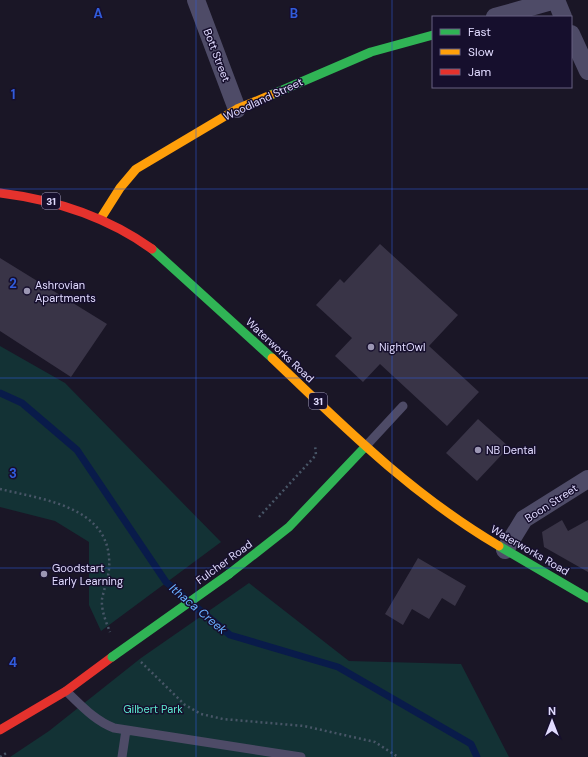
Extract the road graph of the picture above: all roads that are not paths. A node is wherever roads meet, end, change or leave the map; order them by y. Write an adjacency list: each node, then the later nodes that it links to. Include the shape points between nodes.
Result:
1 (196, 0): 8 (street, Bott Street)
2 (555, 0): 3 (street); 4 (street)
3 (499, 16)
4 (563, 16)
5 (432, 35): 8 (street, Woodland Street, via 371,52)
6 (572, 36): 7 (street)
7 (588, 71)
8 (237, 109): 10 (street, Woodland Street, via 136,168)
9 (0, 193): 10 (street, Waterworks Road / 31, via 51,201)
10 (101, 218): 12 (street, Waterworks Road / 31, via 134,236 161,256)
11 (403, 406): 12 (lane)
12 (365, 447): 14 (street, Waterworks Road / 31, via 427,500); 16 (street, Fulcher Road, bridge, via 290,527)
13 (588, 479): 14 (street, Boon Street, via 524,519)
14 (505, 550): 15 (street, Waterworks Road / 31)
15 (588, 598)
16 (66, 691): 17 (street, Fulcher Road); 18 (lane, via 89,715 102,723)
17 (0, 730)
18 (126, 730): 19 (lane); 20 (lane)
19 (122, 757)
20 (301, 757)

